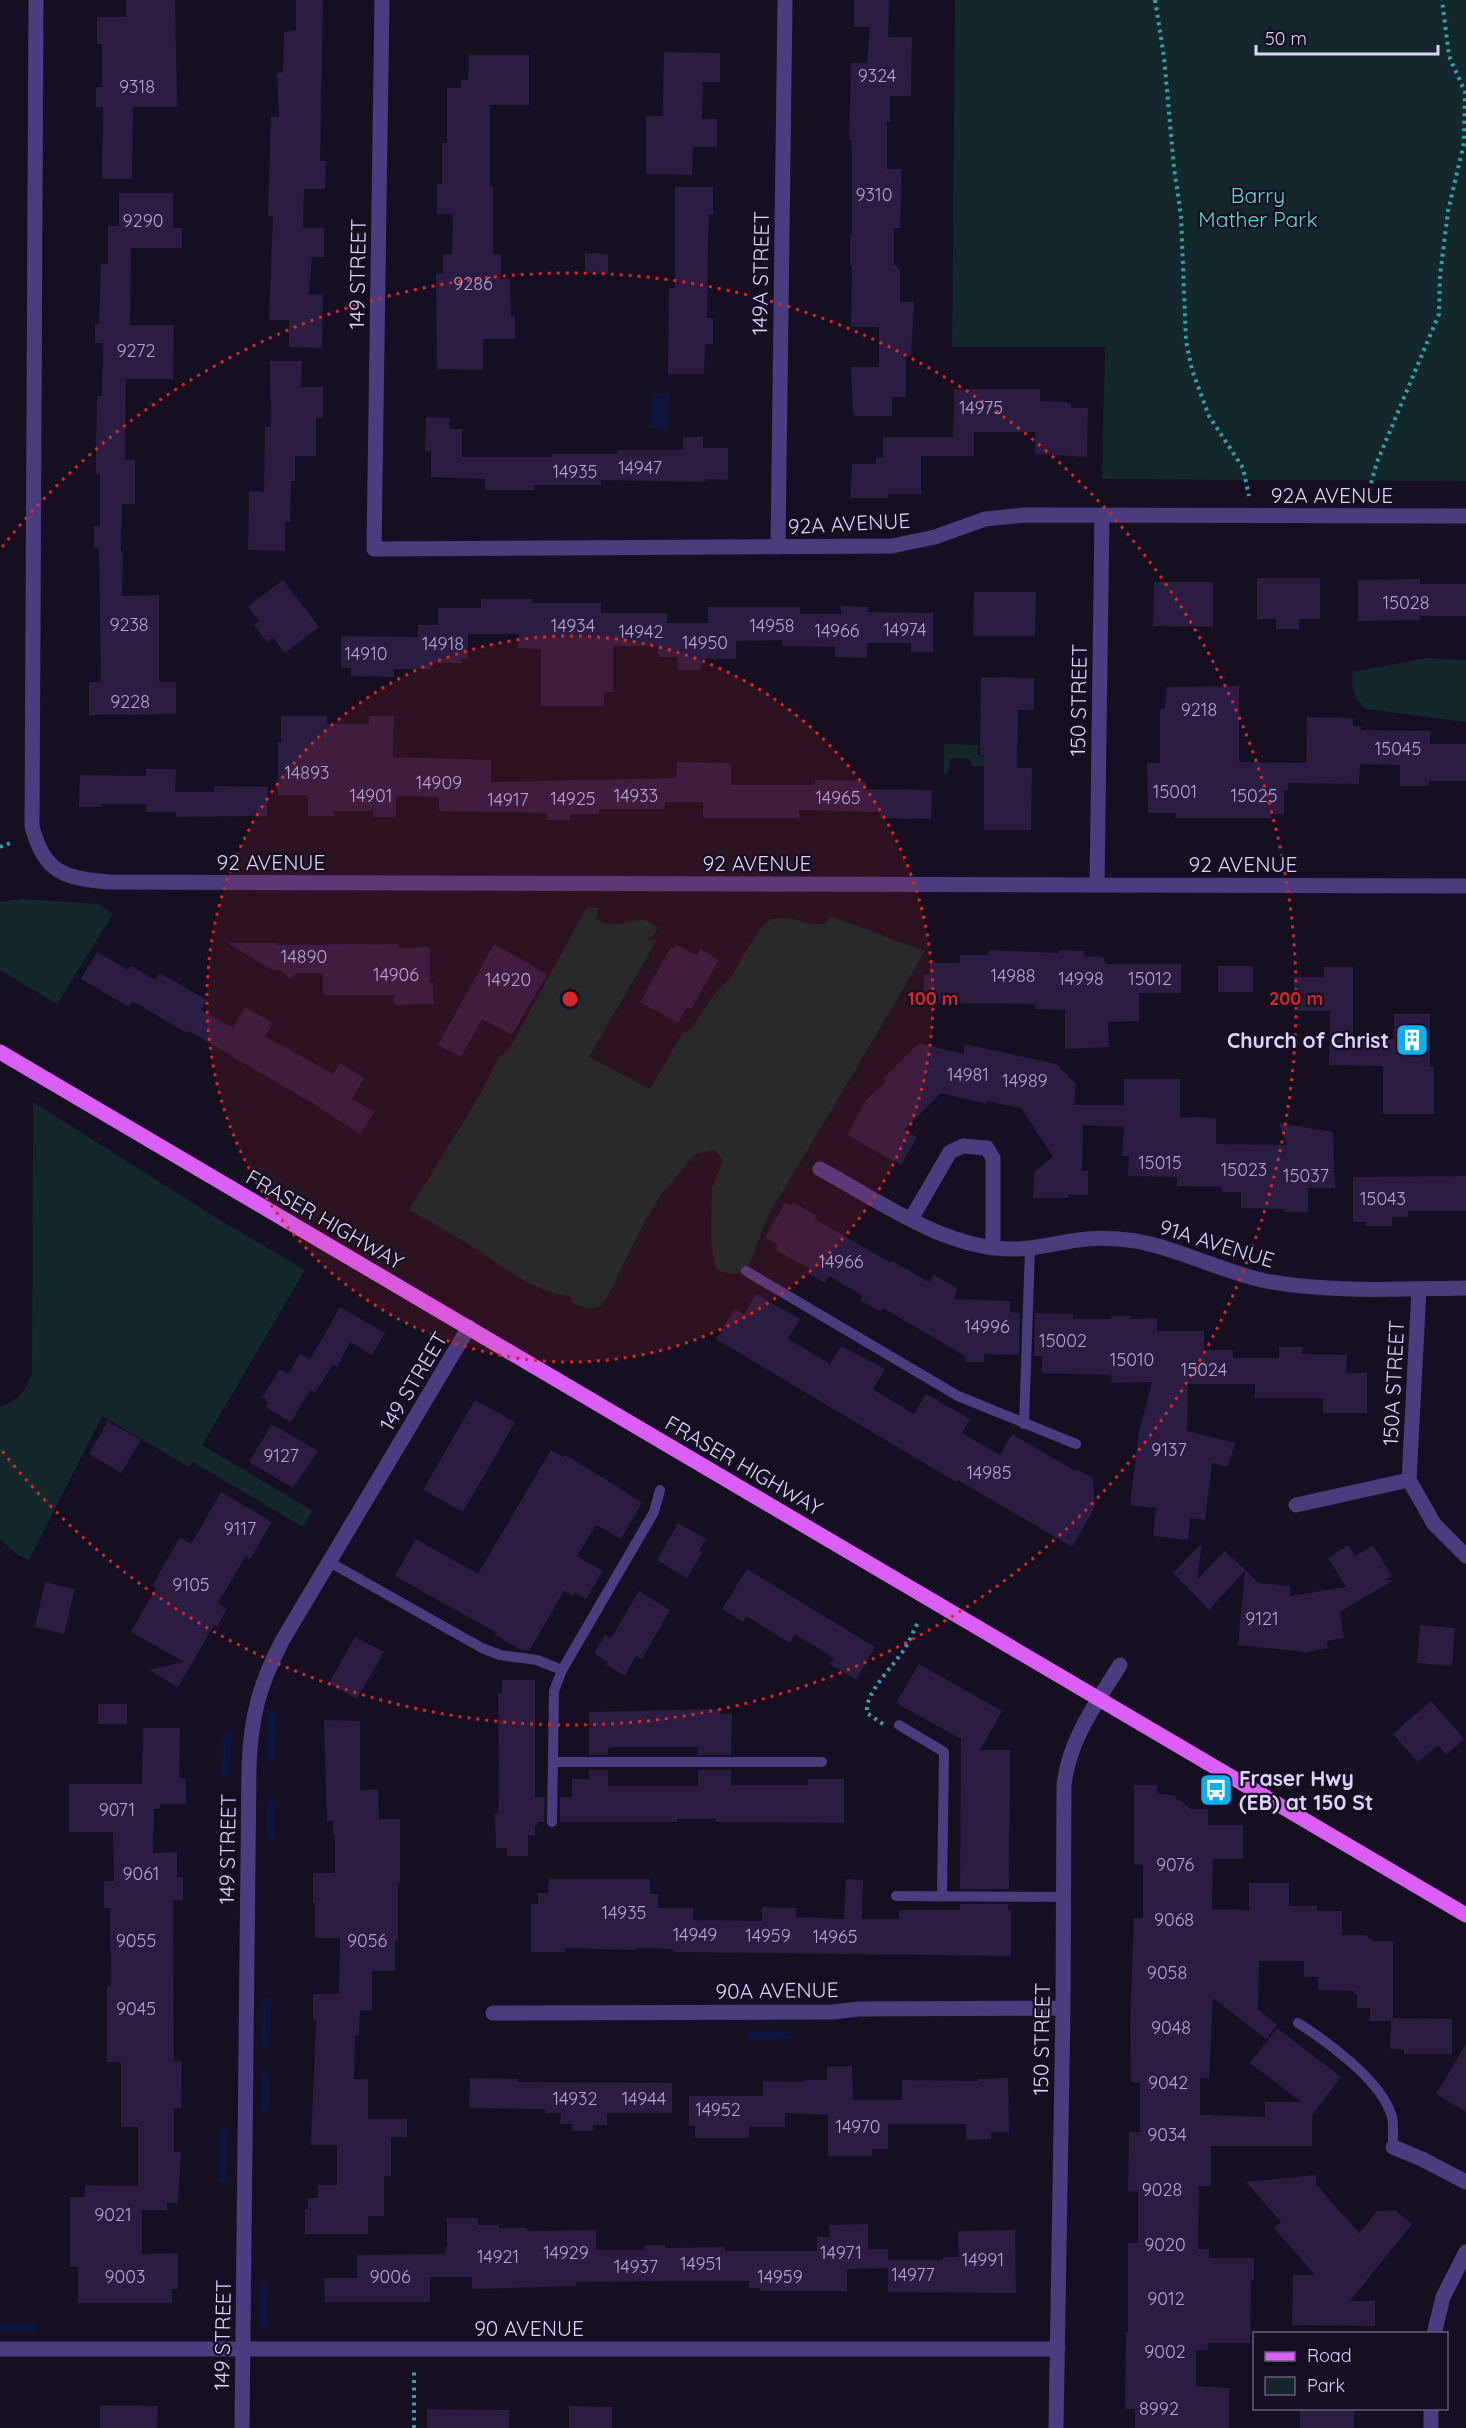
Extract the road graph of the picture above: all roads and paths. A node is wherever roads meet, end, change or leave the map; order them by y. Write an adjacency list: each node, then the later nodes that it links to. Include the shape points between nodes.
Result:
1 (36, 0): 14 (street, 92 AVENUE, via 32,826 37,848 52,867 77,879 111,882)
2 (382, 0): 11 (street, 149 STREET)
3 (785, 0): 10 (street, 149A STREET)
4 (1155, 0): 6 (path, via 1181,216 1186,341 1209,416 1243,468)
5 (1442, 0): 7 (path, via 1449,56 1465,92 1464,143 1448,211 1439,314 1377,462)
6 (1250, 498)
7 (1369, 498)
8 (1102, 515): 9 (street, 92A AVENUE); 10 (street, 92A AVENUE, via 995,517 892,546); 14 (street, 150 STREET)
9 (1466, 516)
10 (778, 547): 11 (street, 92A AVENUE)
11 (374, 549)
12 (13, 842): 13 (path)
13 (0, 847)
14 (1097, 885): 15 (street, 92 AVENUE)
15 (1466, 886)
16 (0, 1052): 24 (main road, FRASER HIGHWAY)
17 (820, 1168): 18 (street, 91A AVENUE)
18 (911, 1219): 19 (street, 91A AVENUE, via 957,1240); 19 (street, via 950,1152 963,1146 987,1148 993,1158)
19 (993, 1248): 20 (street, 91A AVENUE)
20 (1030, 1249): 23 (street, 91A AVENUE, via 1076,1240 1118,1238 1148,1243 1237,1275 1268,1281 1314,1287); 25 (lane)
21 (746, 1271): 25 (lane, via 958,1396)
22 (1466, 1288): 23 (street, 91A AVENUE)
23 (1419, 1289): 27 (street, 150A STREET)
24 (469, 1328): 31 (street, 149 STREET); 35 (main road, FRASER HIGHWAY)
25 (1024, 1424): 26 (lane)
26 (1076, 1444)
27 (1409, 1480): 29 (street); 30 (street, via 1434,1524)
28 (660, 1490): 34 (lane, via 654,1512)
29 (1296, 1505)
30 (1466, 1556)
31 (331, 1563): 34 (lane, via 482,1648 500,1655 537,1660); 54 (street, 149 STREET, via 270,1665 255,1705 250,1745)
32 (918, 1622): 36 (path, via 866,1705 867,1713 883,1724)
33 (1120, 1665): 35 (street, 150 STREET)
34 (562, 1670): 37 (lane, via 554,1691)
35 (1100, 1697): 44 (street, 150 STREET, via 1065,1769); 45 (main road, FRASER HIGHWAY)
36 (899, 1725): 43 (lane, via 944,1752)
37 (553, 1762): 38 (lane); 41 (lane)
38 (822, 1762)
39 (1216, 1790): 40 (path)
40 (1212, 1798)
41 (552, 1822)
42 (897, 1896): 43 (lane)
43 (942, 1897): 44 (lane)
44 (1064, 1897): 46 (street, 150 STREET)
45 (1466, 1915)
46 (1063, 2008): 47 (street, 90A AVENUE); 55 (street, 150 STREET)
47 (493, 2013)
48 (1298, 2023): 49 (lane, via 1339,2051 1377,2090 1392,2115)
49 (1393, 2147): 50 (street)
50 (1466, 2182)
51 (1466, 2252): 52 (street, via 1443,2297)
52 (1434, 2332)
53 (0, 2349): 54 (street, 90 AVENUE)
54 (243, 2349): 55 (street, 90 AVENUE); 58 (street, 149 STREET)
55 (1058, 2349): 60 (street, 150 STREET)
56 (414, 2367): 59 (path)
57 (1431, 2410): 61 (street)
58 (242, 2428)
59 (414, 2428)
60 (1056, 2428)
61 (1431, 2428)

